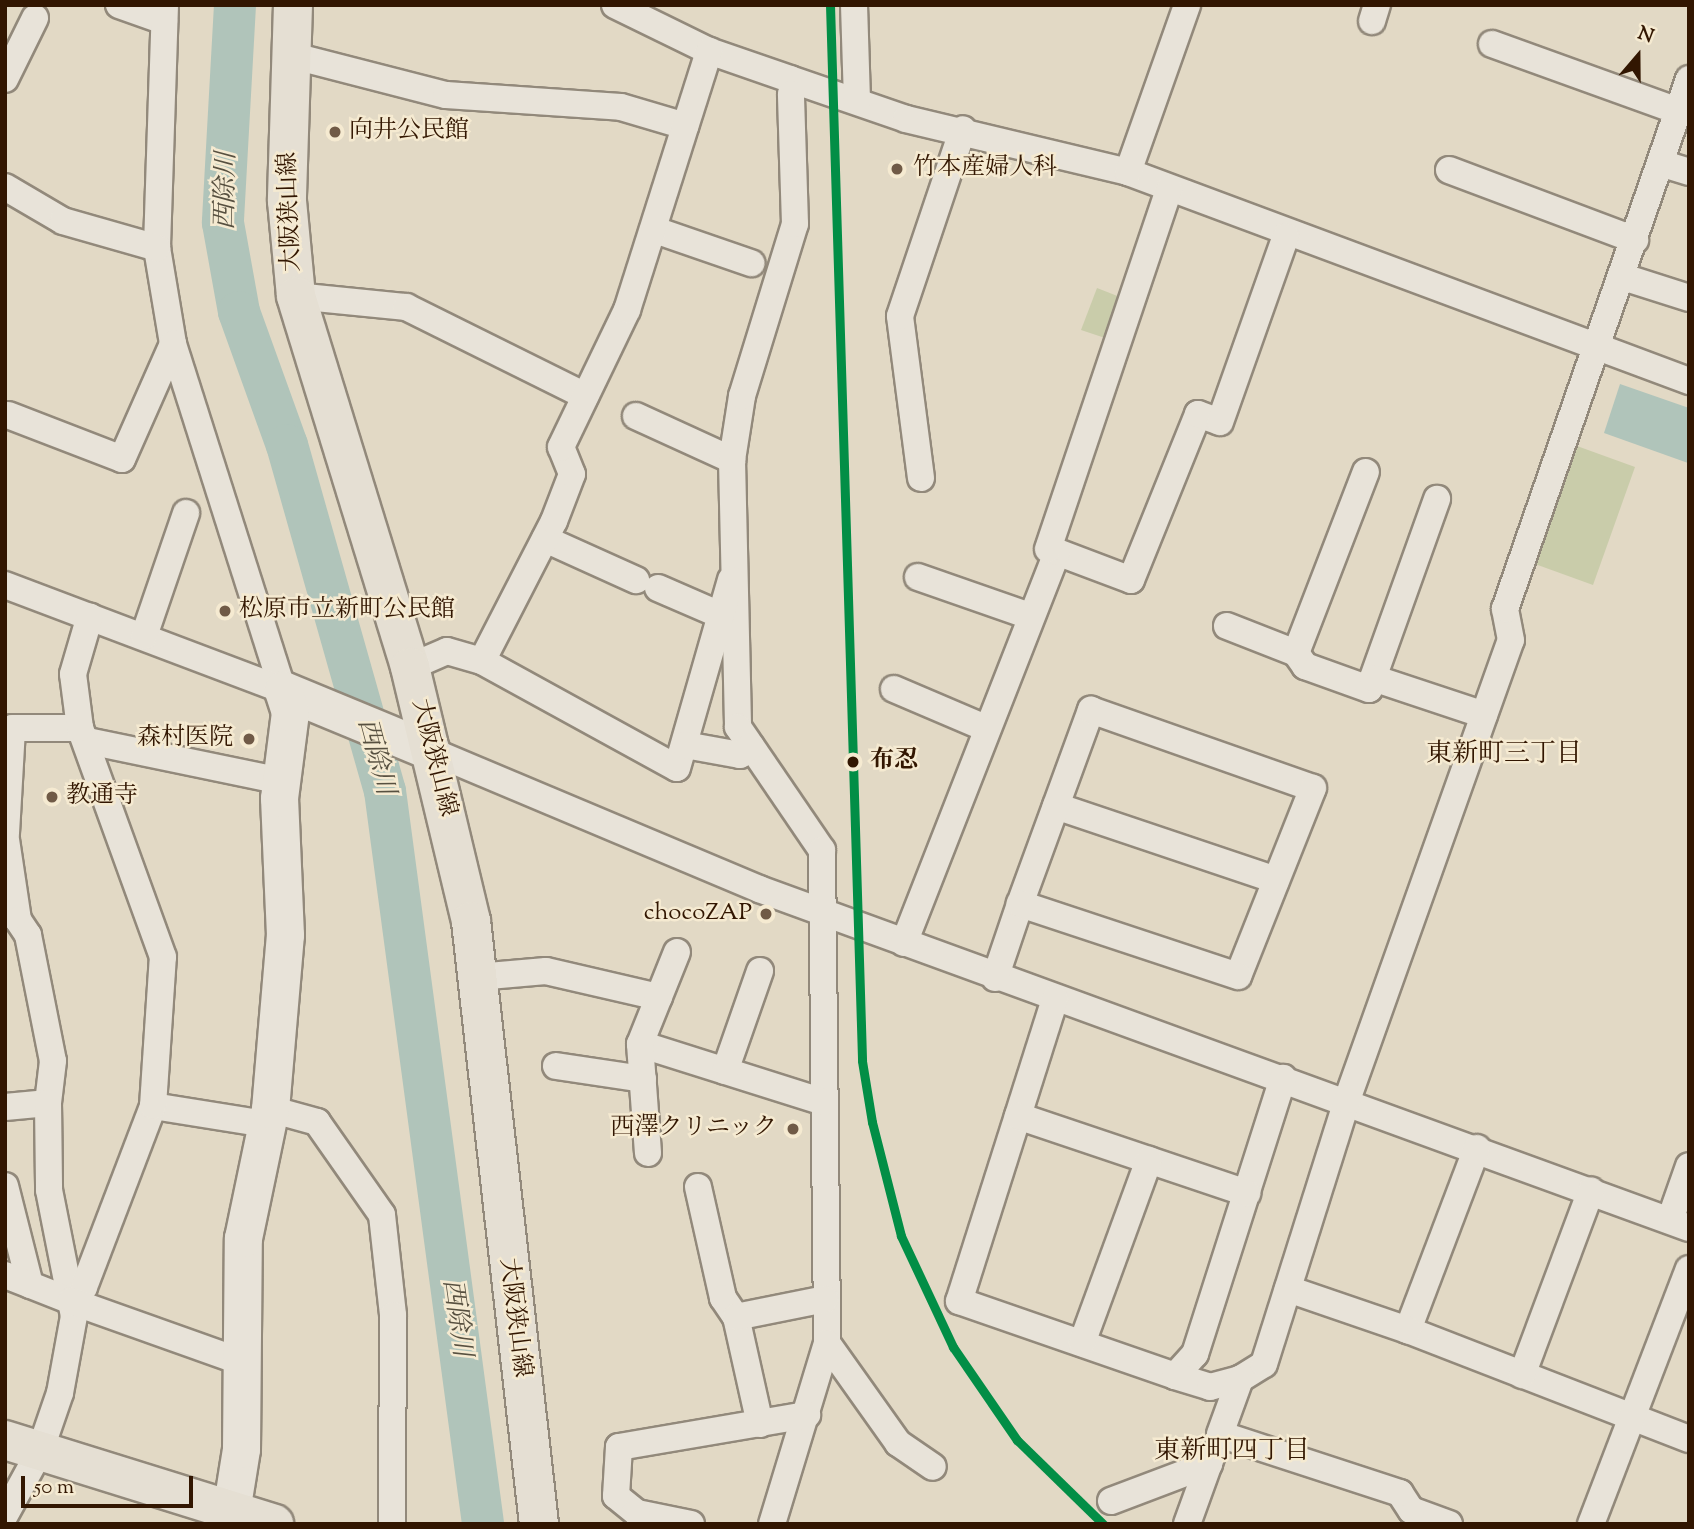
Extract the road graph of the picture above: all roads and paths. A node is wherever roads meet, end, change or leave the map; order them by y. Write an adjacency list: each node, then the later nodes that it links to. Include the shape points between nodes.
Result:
1 (119, 5): 6 (street)
2 (293, 5): 10 (main road, 大阪狭山線)
3 (854, 5): 14 (street)
4 (1187, 5): 20 (street)
5 (630, 8): 9 (street)
6 (164, 13): 27 (street)
7 (35, 18): 11 (street)
8 (1492, 44): 15 (street)
9 (709, 51): 13 (street); 16 (street)
10 (290, 55): 16 (street, via 446,95 621,107); 30 (main road, 大阪狭山線, via 287,201)
11 (5, 79)
12 (1689, 79): 15 (street)
13 (791, 88): 14 (street); 38 (street, via 795,224 742,396)
14 (857, 101): 17 (street, via 906,119)
15 (1678, 111): 18 (street)
16 (685, 125): 24 (street)
17 (963, 129): 20 (street); 40 (street, via 900,316)
18 (1660, 163): 21 (street); 26 (street)
19 (1449, 170): 26 (street)
20 (1128, 172): 23 (street)
21 (1689, 172)
22 (5, 187): 27 (street, via 63,221)
23 (1169, 189): 25 (street); 44 (street, via 1048,548)
24 (656, 230): 28 (street); 35 (street, via 627,310)
25 (1286, 236): 33 (street); 44 (street, via 1220,422 1198,414 1131,580)
26 (1635, 240): 29 (street)
27 (157, 248): 32 (street)
28 (751, 263)
29 (1623, 277): 31 (street); 33 (street)
30 (296, 296): 35 (street, via 406,307); 55 (main road, 大阪狭山線)
31 (1689, 298)
32 (173, 344): 36 (street, via 122,459); 58 (street)
33 (1599, 348): 34 (street); 59 (street, via 1506,609 1511,640)
34 (1689, 381)
35 (585, 396): 43 (street, via 561,447 572,474)
36 (8, 415)
37 (636, 416): 38 (street)
38 (732, 460): 45 (street)
39 (1366, 472): 53 (street)
40 (921, 478)
41 (1437, 499): 56 (street)
42 (186, 513): 52 (street)
43 (545, 539): 48 (street); 54 (street)
44 (1057, 552): 50 (street)
45 (737, 568): 48 (street); 63 (street, via 738,727)
46 (918, 577): 50 (street)
47 (5, 585): 49 (street)
48 (718, 614): 62 (street)
49 (90, 616): 52 (street); 61 (street, via 73,674)
50 (1030, 616): 60 (street)
51 (1227, 626): 53 (street)
52 (144, 636): 58 (street)
53 (1296, 653): 56 (street, via 1305,666 1369,689)
54 (482, 661): 55 (street, via 447,651); 62 (street, via 613,739 677,768)
55 (410, 667): 64 (main road, 大阪狭山線)
56 (1373, 678): 59 (street)
57 (894, 689): 60 (street)
58 (288, 693): 64 (street); 65 (street, via 289,730)
59 (1485, 715): 84 (street)
60 (983, 727): 72 (street)
61 (84, 735): 65 (street); 67 (street, via 12,728); 87 (street, via 163,957)
62 (685, 745): 63 (street, via 740,755)
63 (751, 746): 70 (street, via 822,850)
64 (425, 748): 70 (street); 75 (main road, 大阪狭山線)
65 (281, 781): 89 (street, via 285,935)
66 (1056, 806): 68 (street); 68 (street, via 1091,710 1313,789); 69 (street)
67 (6, 833): 71 (street)
68 (1276, 880): 69 (street, via 1238,976)
69 (1020, 904): 76 (street)
70 (826, 914): 72 (street); 86 (street)
71 (11, 921): 85 (street, via 28,935 50,1032)
72 (904, 943): 76 (street)
73 (677, 952): 77 (street)
74 (760, 971): 81 (street)
75 (477, 977): 77 (street, via 546,971); 129 (main road, 大阪狭山線)
76 (995, 978): 78 (street)
77 (659, 997): 79 (street)
78 (1055, 999): 82 (street); 90 (street)
79 (640, 1044): 81 (street); 83 (street)
80 (556, 1066): 83 (street)
81 (725, 1070): 86 (street)
82 (1283, 1078): 84 (street); 98 (street)
83 (643, 1079): 92 (street)
84 (1348, 1100): 91 (street); 103 (street)
85 (48, 1102): 88 (street); 105 (street, via 49,1190)
86 (824, 1102): 104 (street)
87 (153, 1106): 89 (street); 105 (street, via 84,1287)
88 (5, 1107)
89 (268, 1116): 110 (street, via 243,1238); 128 (street, via 317,1122 382,1215 393,1315)
90 (1018, 1116): 93 (street); 109 (street, via 959,1301)
91 (1477, 1147): 97 (street); 107 (street)
92 (648, 1153)
93 (1149, 1160): 98 (street); 109 (street)
94 (1689, 1166): 99 (street)
95 (5, 1186): 102 (street)
96 (698, 1187): 106 (street, via 723,1298)
97 (1591, 1190): 99 (street); 111 (street)
98 (1247, 1193): 112 (street, via 1195,1354)
99 (1680, 1224)
100 (1689, 1269): 115 (street)
101 (5, 1275): 102 (street)
102 (30, 1284): 105 (street)
103 (1288, 1289): 107 (street); 113 (street, via 1264,1364)
104 (824, 1299): 106 (street); 108 (street)
105 (71, 1301): 110 (street); 119 (street, via 60,1393)
106 (736, 1317): 116 (street)
107 (1408, 1330): 111 (street)
108 (827, 1343): 114 (street); 121 (street, via 898,1443)
109 (1082, 1343): 112 (street)
110 (242, 1362): 124 (street)
111 (1522, 1375): 115 (street)
112 (1175, 1376): 113 (street, via 1210,1387)
113 (1240, 1379): 117 (street)
114 (807, 1415): 116 (street); 126 (street)
115 (1630, 1417): 118 (street); 133 (street)
116 (760, 1424): 130 (street, via 619,1447 616,1496 638,1513)
117 (1220, 1434): 120 (street); 125 (street, via 1400,1493)
118 (1689, 1439)
119 (22, 1446): 123 (street); 124 (main road)
120 (1209, 1464): 122 (street); 131 (street)
121 (933, 1467)
122 (1111, 1501)
123 (5, 1515)
124 (231, 1517): 127 (main road)
125 (1408, 1517): 132 (street)
126 (781, 1522)
127 (274, 1524)
128 (393, 1524)
129 (539, 1524)
130 (691, 1524)
131 (1187, 1524)
132 (1449, 1524)
133 (1591, 1524)

